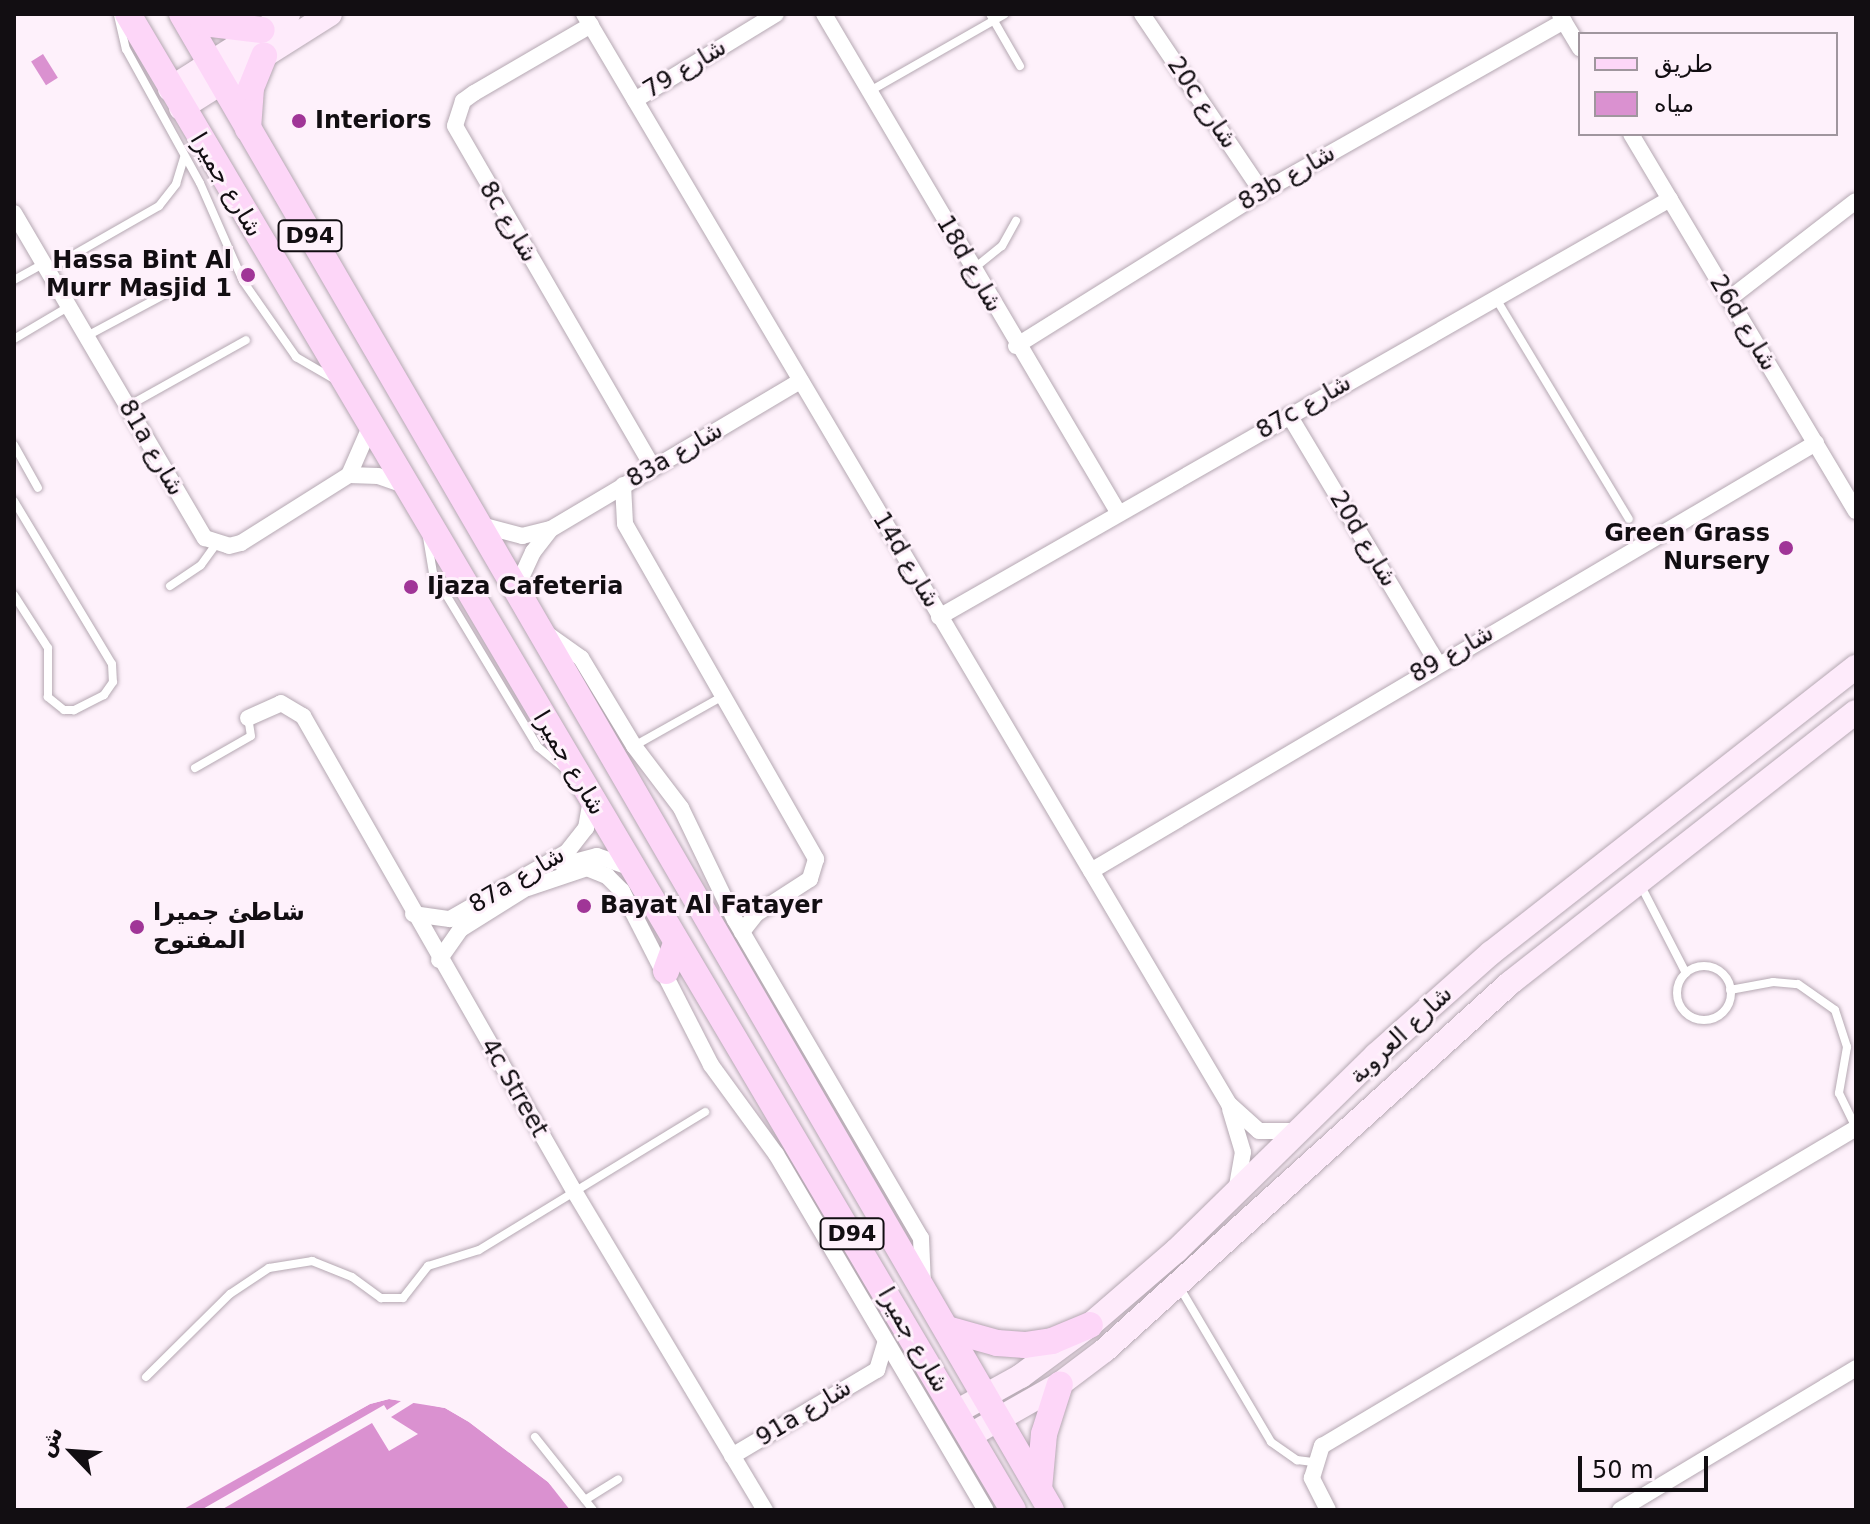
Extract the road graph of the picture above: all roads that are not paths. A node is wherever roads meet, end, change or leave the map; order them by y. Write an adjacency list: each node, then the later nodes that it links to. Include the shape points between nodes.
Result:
1 (118, 14): 22 (lane, via 126,49)
2 (128, 14): 18 (main road, شارع جميرا / D94)
3 (183, 14): 13 (main road); 16 (main road, شارع جميرا / D94)
4 (288, 14): 13 (main road)
5 (330, 14): 13 (main road)
6 (776, 14): 19 (street, شارع 79)
7 (824, 14): 17 (street, 18d شارع)
8 (1005, 14): 10 (lane)
9 (1142, 14): 23 (street, 20c شارع)
10 (992, 17): 15 (lane); 17 (lane)
11 (1562, 18): 14 (street); 23 (street, 83b شارع)
12 (587, 20): 19 (street, 14d شارع); 46 (street, 8c شارع, via 463,101 455,126)
13 (263, 42): 16 (main road); 20 (main road, via 251,88)
14 (1578, 45)
15 (1020, 66)
16 (216, 72): 18 (main road); 20 (main road, شارع جميرا / D94)
17 (869, 92): 29 (street, 18d شارع)
18 (175, 99): 40 (main road, شارع جميرا / D94)
19 (635, 100): 39 (street, 14d شارع)
20 (248, 129): 55 (main road, شارع جميرا / D94)
21 (1632, 136): 24 (street, 26d شارع)
22 (185, 156): 28 (lane, via 176,184 159,206); 40 (lane, via 263,313 296,357)
23 (1262, 192): 38 (street, 83b شارع)
24 (1670, 199): 32 (street, 87c شارع); 33 (street, 26d شارع)
25 (1856, 201): 33 (street)
26 (14, 213): 28 (street, 81a شارع)
27 (1016, 221): 29 (lane, via 995,254)
28 (45, 267): 30 (lane); 34 (street, 81a شارع)
29 (972, 270): 38 (street, 18d شارع)
30 (14, 280)
31 (171, 291): 36 (lane)
32 (1495, 297): 42 (street, 87c شارع); 54 (lane)
33 (1729, 299): 44 (street, 26d شارع)
34 (69, 307): 35 (lane); 36 (street, 81a شارع)
35 (15, 335)
36 (86, 336): 41 (street, 81a شارع)
37 (246, 340): 41 (lane)
38 (1016, 346): 53 (street, 18d شارع)
39 (800, 381): 46 (street, 83a شارع); 61 (street, 14d شارع)
40 (345, 384): 43 (main road, شارع جميرا / D94)
41 (127, 407): 57 (street, 81a شارع, via 197,528)
42 (1289, 415): 53 (street, 87c شارع); 63 (street, 20d شارع)
43 (370, 427): 47 (street); 48 (main road, شارع جميرا / D94)
44 (1816, 443): 52 (street, 26d شارع); 63 (street, شارع 89)
45 (14, 445): 50 (lane)
46 (653, 468): 49 (street, 83a شارع)
47 (349, 475): 48 (street, via 378,476); 57 (street, via 241,543)
48 (404, 485): 70 (main road, شارع جميرا / D94)
49 (623, 485): 56 (street, 83a شارع); 65 (street, via 625,524)
50 (38, 488)
51 (14, 501): 60 (lane, via 112,664 113,682 104,695 74,710 64,710 48,697 48,648)
52 (1856, 511)
53 (1118, 512): 61 (street, 87c شارع)
54 (1629, 519)
55 (477, 524): 56 (street, 83a شارع, via 522,536); 59 (main road, شارع جميرا / D94)
56 (551, 529): 59 (street, 83a شارع, via 533,552)
57 (216, 544): 58 (lane, via 201,565)
58 (170, 586)
59 (515, 591): 62 (main road, شارع جميرا / D94)
60 (14, 595)
61 (939, 617): 72 (street, 14d شارع)
62 (537, 628): 68 (street, via 581,658); 88 (main road, شارع جميرا / D94)
63 (1437, 662): 72 (street, شارع 89)
64 (1856, 667): 85 (main road, شارع العروبة, via 1491,953)
65 (724, 696): 68 (lane); 76 (street, via 816,859 810,879 756,914)
66 (1856, 712): 73 (main road, شارع العروبة)
67 (248, 718): 69 (lane, via 251,736); 75 (street, 4c Street, via 281,703 303,716)
68 (634, 746): 76 (street, via 681,808)
69 (195, 768)
70 (591, 801): 71 (main road, شارع جميرا / D94); 75 (street, 87a شارع, via 586,828 567,852 450,919)
71 (631, 868): 74 (street, 87a شارع, via 605,857 579,857); 77 (main road, شارع جميرا / D94)
72 (1091, 871): 82 (street, 14d شارع)
73 (1639, 881): 80 (lane); 89 (main road, شارع العروبة, via 1386,1091)
74 (528, 888): 78 (street, 87a شارع, via 461,929); 79 (street, via 576,869 607,876 622,891)
75 (413, 914): 78 (street, 4c Street)
76 (742, 932): 88 (street, via 921,1238 926,1261)
77 (676, 944): 79 (main road); 99 (main road, شارع جميرا / D94)
78 (439, 960): 86 (street, 4c Street)
79 (666, 971): 92 (street, via 711,1065 776,1154)
80 (1686, 973): 81 (lane, via 1709,967 1724,975); 81 (lane, via 1677,998 1694,1019 1720,1015)
81 (1730, 990): 84 (lane, via 1773,982 1798,984 1835,1010 1847,1047 1839,1093)
82 (1229, 1104): 85 (street, 14d شارع, via 1259,1131); 87 (street, 14d شارع, via 1243,1152)
83 (705, 1112): 86 (lane)
84 (1856, 1128): 104 (street, via 1337,1436)
85 (1300, 1131): 87 (main road, شارع العروبة)
86 (574, 1191): 95 (lane, via 479,1250 428,1266 411,1291 396,1300 381,1298 352,1277 312,1261 269,1268 230,1294); 103 (street, 4c Street)
87 (1235, 1195): 90 (main road, شارع العروبة)
88 (923, 1287): 91 (main road, شارع جميرا / D94)
89 (1180, 1288): 97 (main road, شارع العروبة); 104 (lane, via 1271,1442 1297,1460)
90 (1090, 1325): 91 (main road, via 1052,1341 1025,1345); 98 (main road, شارع العروبة)
91 (947, 1329): 98 (main road, شارع جميرا / D94)
92 (886, 1341): 94 (street, 91a شارع); 96 (street)
93 (1856, 1368): 114 (street)
94 (877, 1370): 96 (street, 91a شارع); 103 (street, 91a شارع)
95 (146, 1377)
96 (909, 1380): 110 (street)
97 (1060, 1384): 100 (main road, شارع العروبة); 107 (main road, via 1044,1434)
98 (986, 1395): 99 (main road, شارع العروبة); 100 (main road, شارع جميرا / D94)
99 (956, 1412): 101 (main road, شارع جميرا / D94)
100 (999, 1419): 101 (main road, شارع العروبة); 107 (main road, شارع جميرا / D94)
101 (969, 1436): 111 (main road, شارع جميرا / D94)
102 (535, 1437): 106 (lane)
103 (732, 1456): 109 (street, 4c Street)
104 (1313, 1462): 113 (street, via 1312,1478)
105 (618, 1479): 106 (lane)
106 (585, 1500): 108 (lane)
107 (1045, 1500): 112 (street)
108 (593, 1510)
109 (765, 1510)
110 (986, 1510)
111 (1013, 1510)
112 (1064, 1510)
113 (1328, 1510)
114 (1620, 1510)

